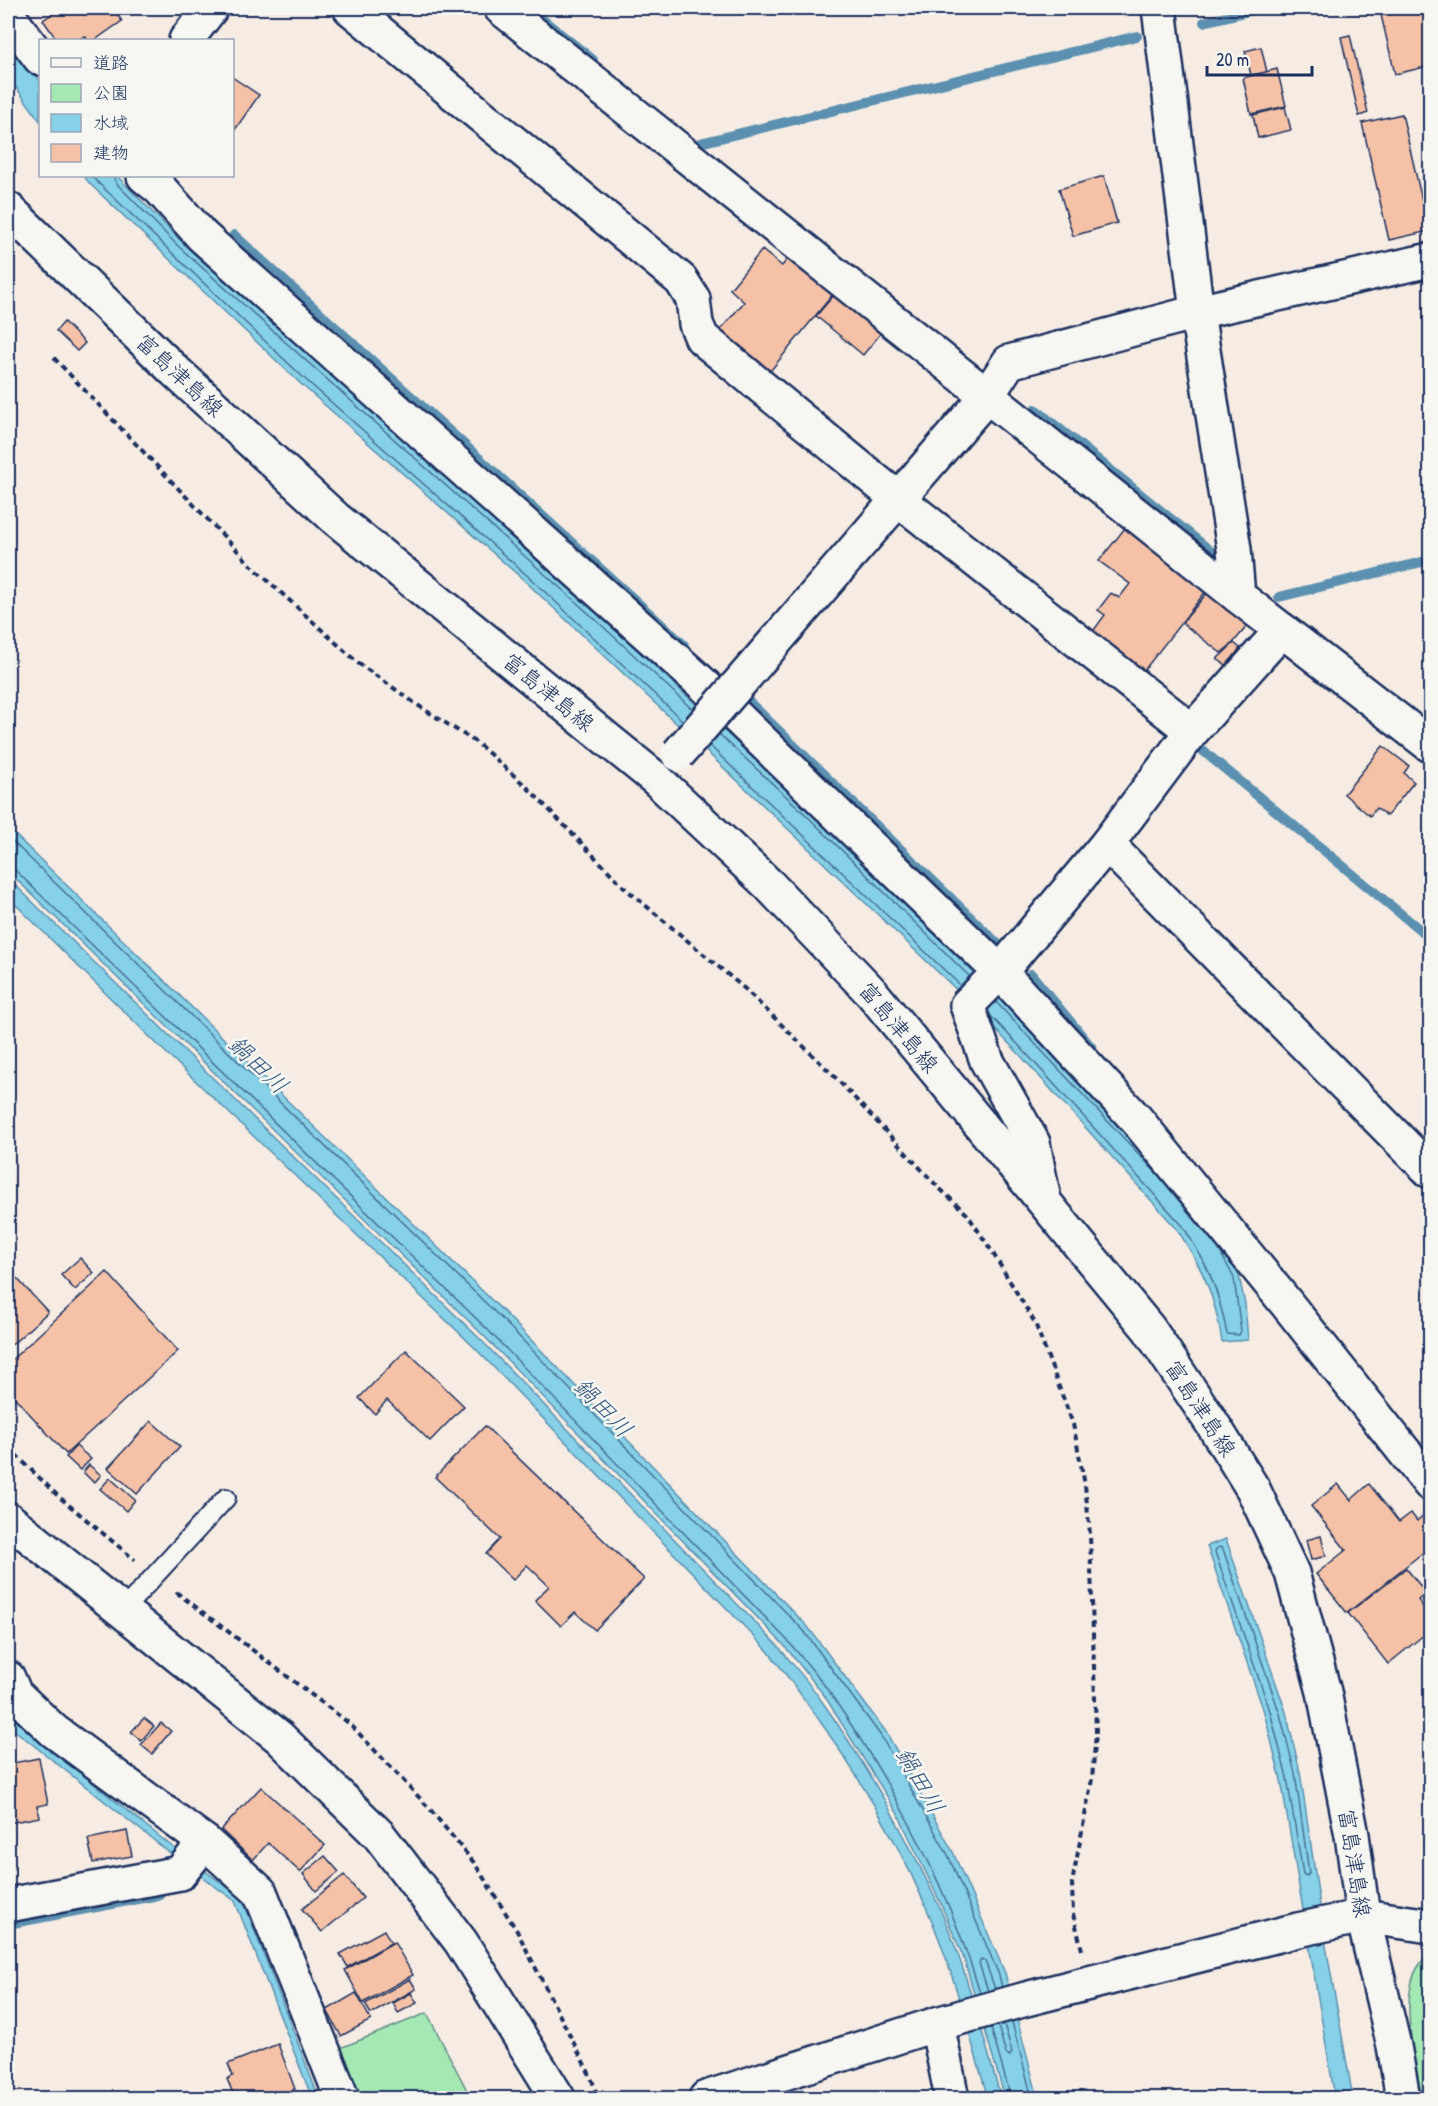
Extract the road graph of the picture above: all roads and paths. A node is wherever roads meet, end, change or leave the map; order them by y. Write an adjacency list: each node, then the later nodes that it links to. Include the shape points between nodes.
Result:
1 (211, 8): 6 (street)
2 (350, 8): 14 (street, via 681,280 693,299 702,338)
3 (501, 8): 13 (street)
4 (1159, 8): 11 (street)
5 (8, 15): 7 (street)
6 (187, 39)
7 (39, 57)
8 (145, 177): 21 (street, via 202,236 704,685)
9 (8, 208): 19 (street, 富島津島線, via 175,371 335,518)
10 (1431, 260): 11 (street)
11 (1197, 312): 13 (street, via 1009,362); 15 (street)
12 (54, 358): 35 (path, via 254,568 358,663 477,743 626,889 745,989 967,1214 991,1250 1035,1323 1073,1424 1085,1485 1096,1733 1092,1779 1072,1883 1073,1914)
13 (987, 396): 14 (street); 15 (street)
14 (898, 499): 17 (street); 19 (street, bridge)
15 (1238, 596): 16 (street)
16 (1282, 630): 17 (street); 18 (street)
17 (1192, 731): 20 (street)
18 (1431, 745)
19 (656, 779): 23 (street, 富島津島線, via 769,885 872,993)
20 (1107, 844): 21 (street); 22 (street)
21 (995, 977): 23 (street, via 967,1005 987,1061 1033,1143); 25 (street, via 1136,1119)
22 (1431, 1171)
23 (1044, 1200): 33 (street, 富島津島線, via 1149,1329 1212,1423 1253,1489 1292,1573 1324,1692 1352,1834)
24 (8, 1447): 28 (path, via 58,1497)
25 (1431, 1484)
26 (226, 1498): 28 (lane)
27 (8, 1526): 29 (street)
28 (155, 1576): 29 (lane)
29 (122, 1611): 38 (street, via 279,1737 379,1835 461,1942)
30 (8, 1678): 31 (street, via 15,1694)
31 (194, 1856): 32 (street, via 180,1873); 37 (street, via 260,1892)
32 (8, 1905)
33 (1363, 1916): 34 (street); 35 (street); 41 (street, 富島津島線)
34 (1431, 1926)
35 (1091, 1982): 36 (street)
36 (945, 2022): 39 (street); 40 (street)
37 (342, 2098)
38 (558, 2098)
39 (706, 2098)
40 (952, 2098)
41 (1403, 2098)

